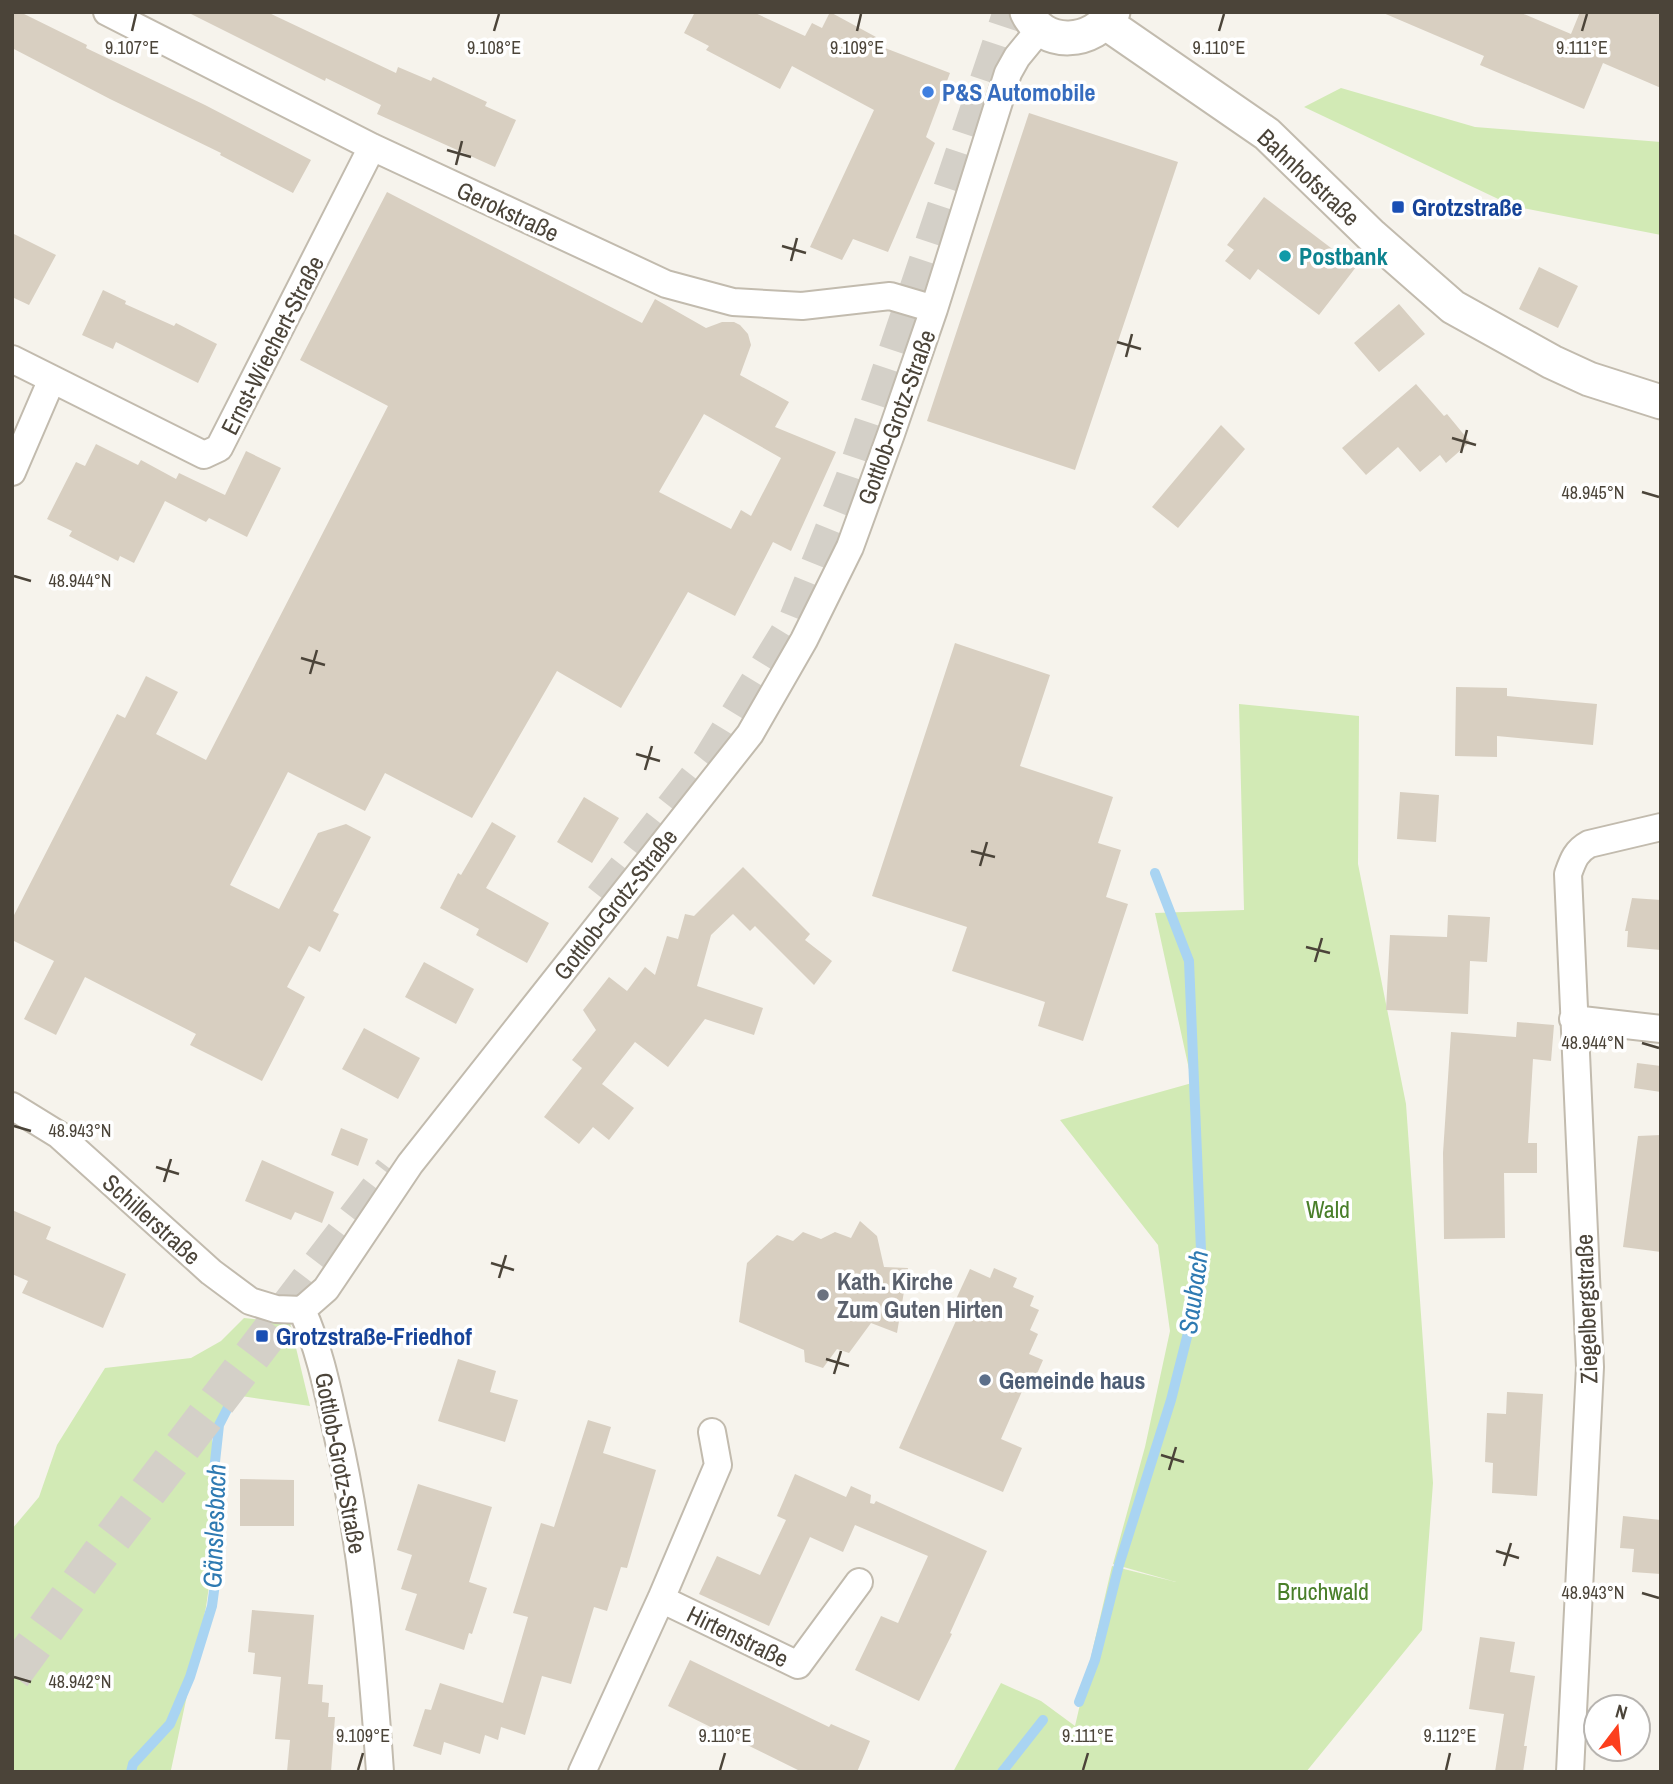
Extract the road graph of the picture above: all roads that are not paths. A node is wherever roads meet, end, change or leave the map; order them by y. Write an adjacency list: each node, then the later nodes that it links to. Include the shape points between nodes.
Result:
1 (107, 12): 4 (street, Gerokstraße)
2 (1109, 18): 3 (street, via 1095,32 1067,39 1053,36); 8 (street, Bahnhofstraße, via 1267,134 1453,307 1552,362)
3 (1034, 20): 5 (street, Gottlob-Grotz-Straße, via 1008,74)
4 (372, 148): 5 (street, Gerokstraße, via 666,284 733,302 802,306 890,296); 7 (street, Ernst-Wiechert-Straße, via 219,448 204,455)
5 (934, 309): 14 (street, Gottlob-Grotz-Straße, via 850,547 750,734 410,1164 327,1289)
6 (12, 359): 7 (street, Ernst-Wiechert-Straße)
7 (52, 379): 9 (street)
8 (1661, 402)
9 (12, 471)
10 (1661, 827): 11 (street, Ziegelbergstraße, via 1589,844 1574,858 1568,874)
11 (1573, 1019): 12 (street); 20 (street, Ziegelbergstraße, via 1590,1367)
12 (1661, 1029)
13 (12, 1105): 14 (street, Schillerstraße, via 59,1135 211,1272 250,1301)
14 (302, 1310): 18 (street, Gottlob-Grotz-Straße, via 321,1359 348,1478 372,1645)
15 (712, 1432): 17 (street, Hirtenstraße, via 718,1465)
16 (859, 1582): 17 (street, Hirtenstraße, via 798,1665)
17 (661, 1599): 19 (street, Hirtenstraße)
18 (380, 1772)
19 (582, 1772)
20 (1570, 1772)

